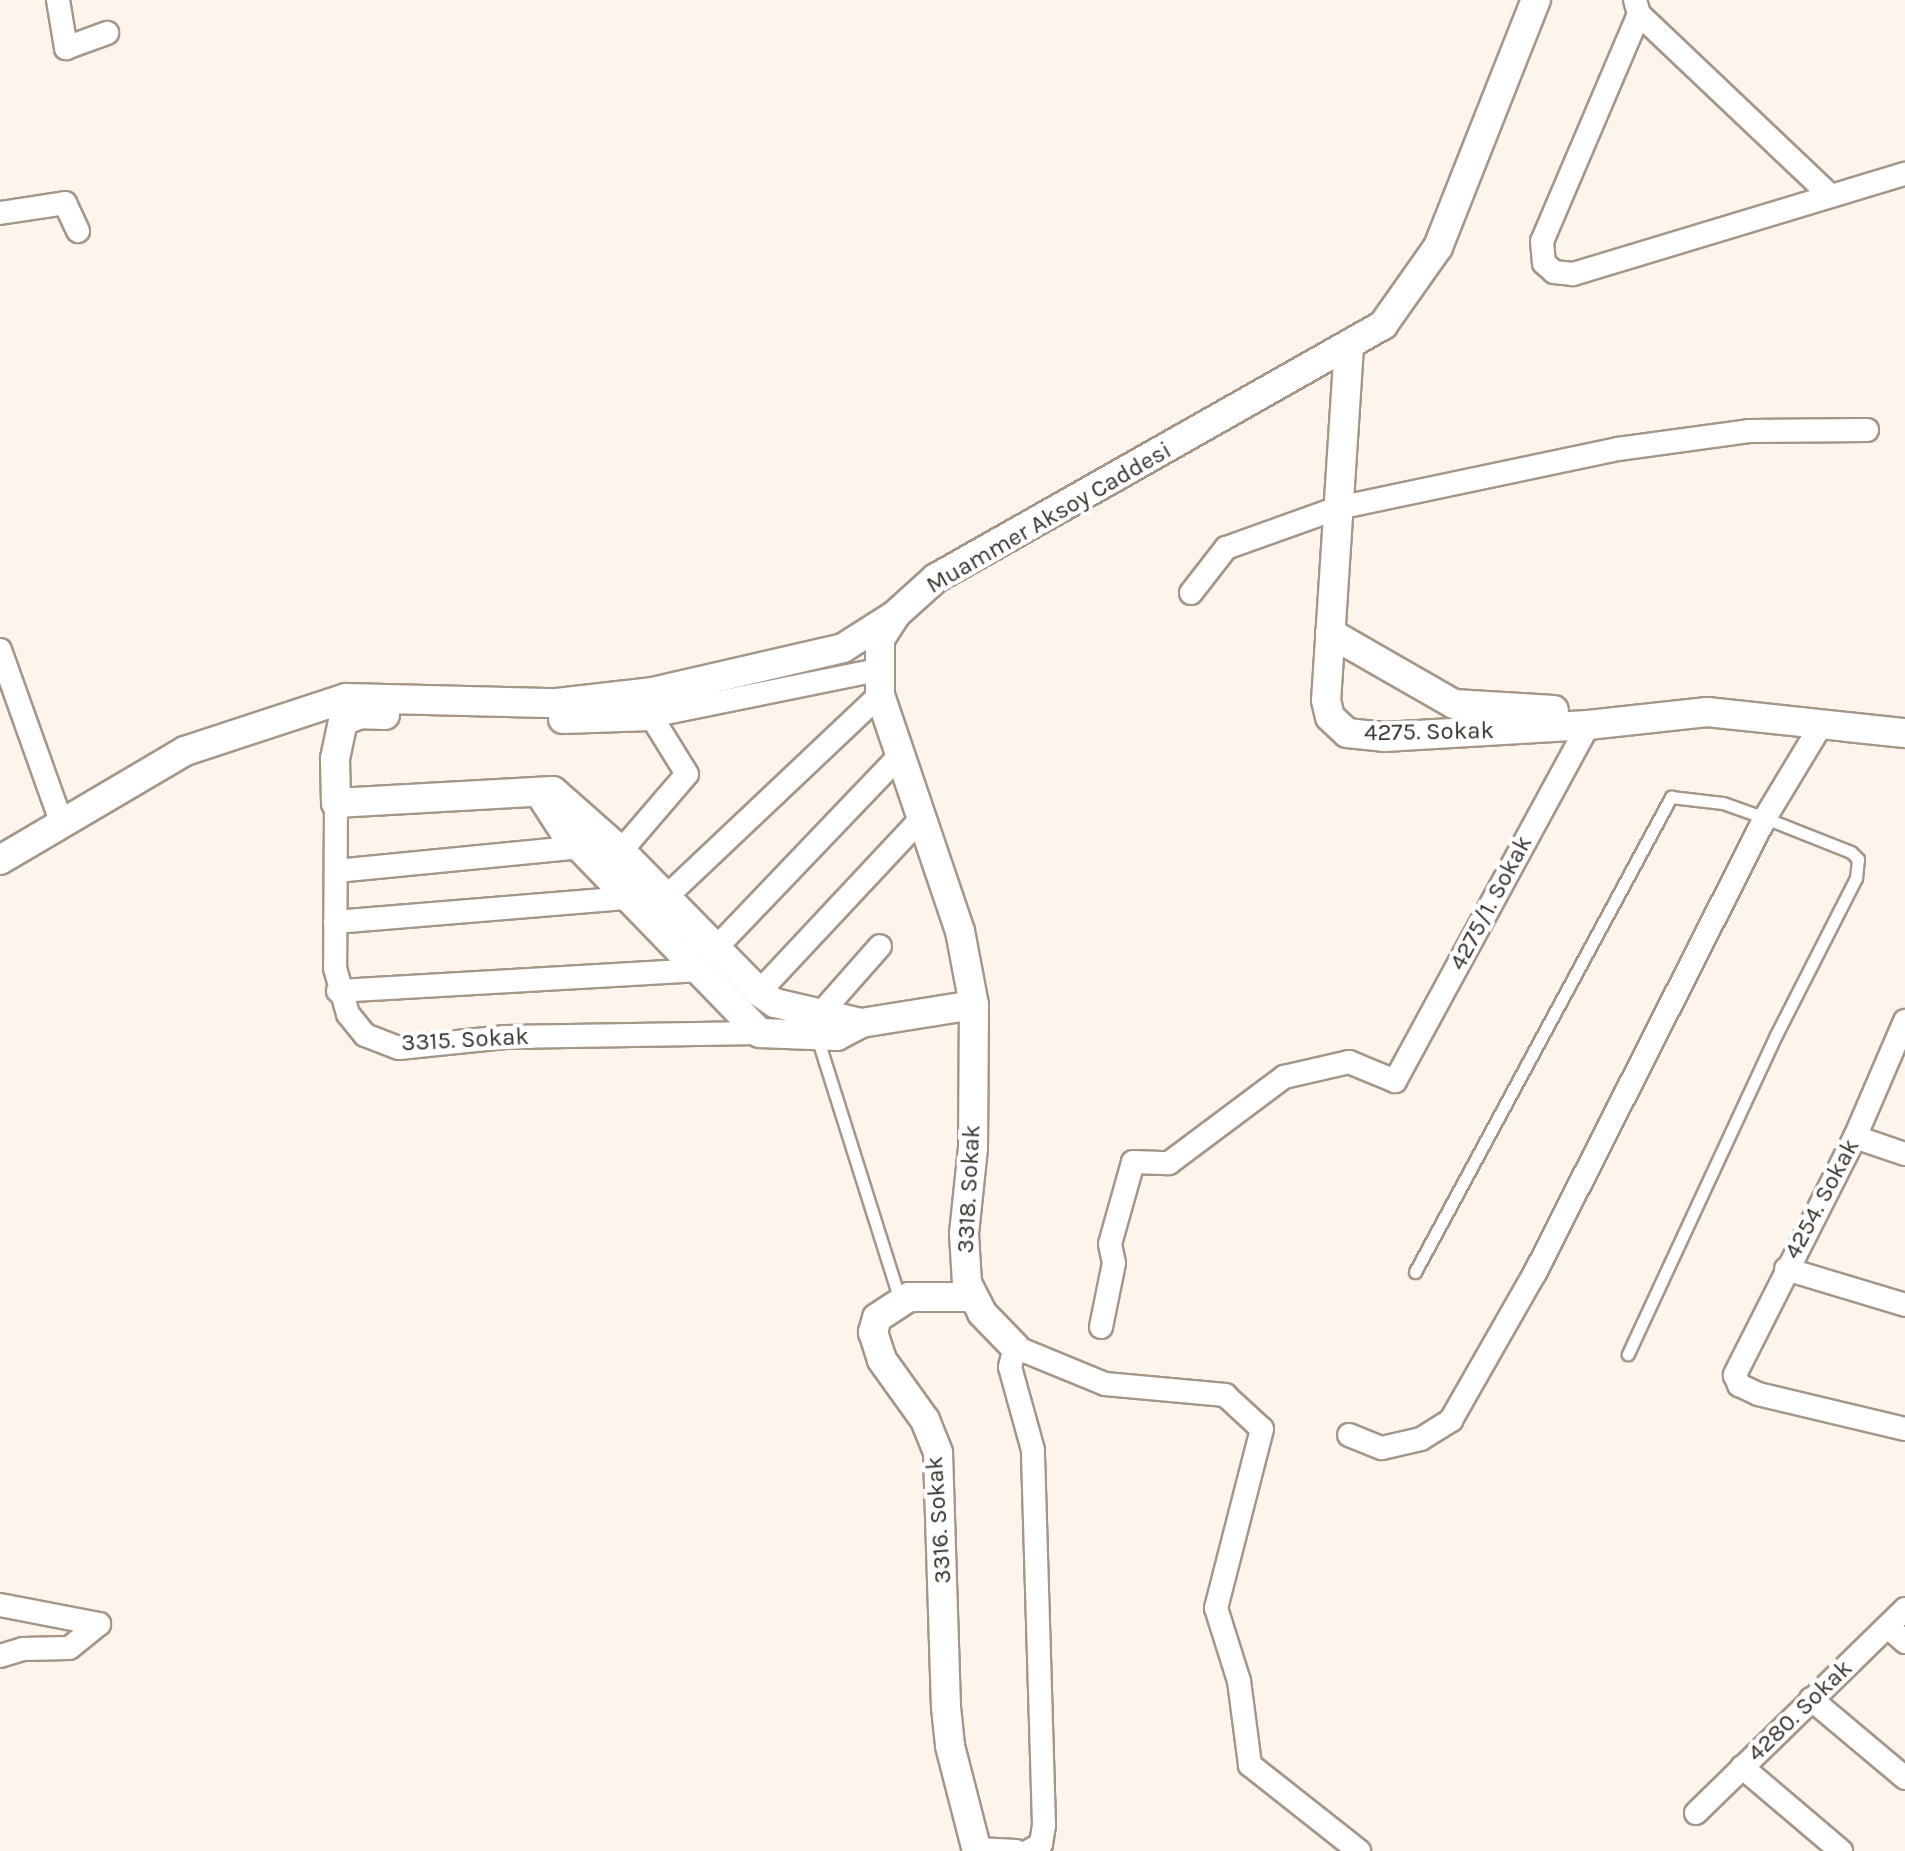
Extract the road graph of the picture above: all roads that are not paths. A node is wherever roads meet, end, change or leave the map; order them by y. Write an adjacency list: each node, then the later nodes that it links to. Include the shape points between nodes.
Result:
1 (58, 0): 4 (street, via 66,48)
2 (1536, 0): 9 (street, Muammer Aksoy Caddesi, via 1438,247 1383,325)
3 (1637, 7): 6 (street); 6 (street, via 1542,241 1544,263 1554,272 1573,274)
4 (107, 33)
5 (1905, 174): 6 (street)
6 (1830, 195)
7 (0, 213): 8 (street, via 65,203)
8 (78, 231)
9 (1349, 346): 11 (street, 4275. Sokak); 13 (street, Muammer Aksoy Caddesi, via 936,578)
10 (1867, 430): 11 (street, via 1749,431 1618,449)
11 (1338, 508): 12 (street, via 1226,548); 14 (street, 4275. Sokak)
12 (1191, 593)
13 (895, 615): 17 (street, via 880,639); 28 (street, Muammer Aksoy Caddesi, via 843,648 653,692 557,703 346,698 185,751)
14 (1330, 633): 18 (street, via 1454,704); 20 (street, 4275. Sokak, via 1326,700 1330,717 1347,733 1384,737)
15 (0, 650): 16 (street)
16 (6, 682): 28 (street)
17 (878, 683): 19 (street); 23 (street, 3318. Sokak); 34 (street)
18 (1707, 712): 20 (street, 4275. Sokak); 21 (street, 4275. Sokak)
19 (651, 716): 25 (street, via 528,720 361,714 343,721 335,759); 30 (street, via 687,774)
20 (1588, 725): 51 (street, 4275/1. Sokak, via 1395,1081 1349,1062 1284,1077 1169,1163 1133,1162 1110,1244 1114,1263)
21 (1821, 725): 22 (street, 4275. Sokak); 27 (street)
22 (1905, 733)
23 (902, 753): 26 (street, 3318. Sokak); 37 (street)
24 (540, 794): 25 (street); 29 (street); 30 (street, via 553,791)
25 (336, 803): 32 (street, 3315. Sokak)
26 (923, 817): 39 (street); 40 (street, 3318. Sokak, via 960,931)
27 (1765, 818): 47 (lane, via 1723,803 1671,797); 53 (lane, via 1851,852 1858,859 1856,878 1776,1035); 55 (street, via 1535,1273 1451,1420 1421,1439 1382,1448)
28 (61, 821): 31 (street, Muammer Aksoy Caddesi)
29 (579, 847): 32 (street); 33 (street)
30 (621, 851): 34 (street)
31 (0, 860)
32 (336, 871): 35 (street, 3315. Sokak)
33 (628, 898): 35 (street); 37 (street)
34 (665, 898): 37 (street)
35 (335, 922): 38 (street, 3315. Sokak)
36 (880, 946): 42 (street)
37 (706, 960): 38 (street); 39 (street); 43 (street)
38 (338, 991): 43 (street, 3315. Sokak, via 365,1035 399,1048 505,1037)
39 (759, 992): 42 (street)
40 (974, 1005): 42 (street, via 861,1023 837,1036); 48 (street, 3318. Sokak, via 973,1148 964,1234)
41 (1905, 1021): 44 (street, 4254. Sokak)
42 (819, 1024): 43 (street); 49 (lane)
43 (760, 1033)
44 (1855, 1137): 45 (street); 46 (street, 4254. Sokak)
45 (1905, 1154)
46 (1786, 1269): 50 (street); 54 (street, 4254. Sokak, via 1735,1375 1739,1385)
47 (1415, 1272)
48 (972, 1297): 49 (street, via 924,1295); 52 (street)
49 (900, 1301): 64 (street, 3316. Sokak, via 877,1318 874,1342 925,1420 938,1453 946,1707 950,1746)
50 (1905, 1305)
51 (1101, 1327)
52 (1015, 1347): 66 (street, via 1010,1367 1033,1450 1043,1794 1041,1844); 67 (street, via 1105,1384 1225,1395 1262,1429 1216,1608 1239,1681 1250,1765)
53 (1628, 1354)
54 (1905, 1429)
55 (1349, 1435)
56 (0, 1605): 59 (street, via 99,1624 69,1648 23,1649)
57 (1905, 1609): 58 (street, 4280. Sokak)
58 (1896, 1635): 60 (street, 4280. Sokak)
59 (0, 1656)
60 (1811, 1699): 61 (street, 4280. Sokak); 62 (street)
61 (1742, 1767): 63 (street, 4280. Sokak); 68 (street)
62 (1905, 1778)
63 (1696, 1813)
64 (977, 1850): 65 (street)
65 (1016, 1851)
66 (1029, 1851)
67 (1359, 1851)
68 (1841, 1851)

